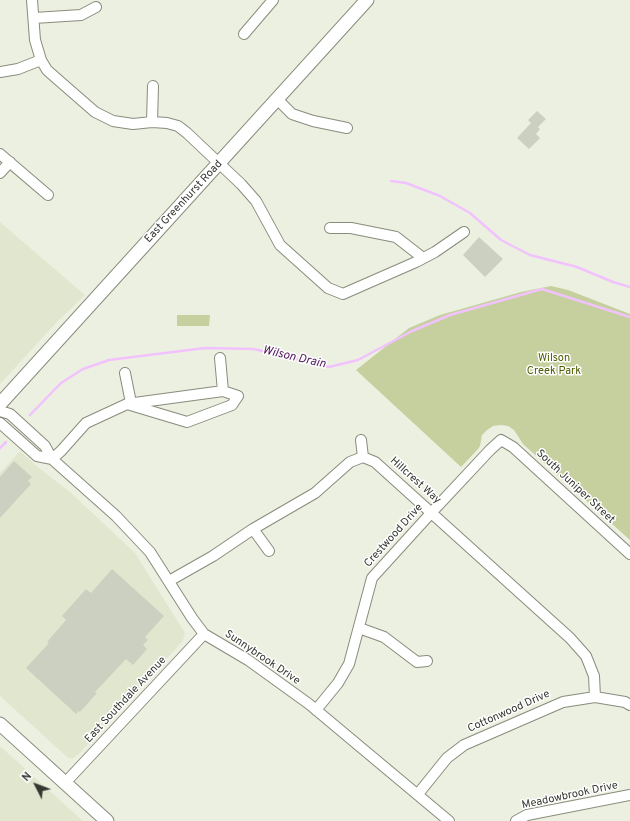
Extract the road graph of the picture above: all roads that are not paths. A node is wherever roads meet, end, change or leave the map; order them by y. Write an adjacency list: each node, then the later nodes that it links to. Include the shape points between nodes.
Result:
1 (32, 0): 5 (street)
2 (273, 0): 6 (street)
3 (367, 0): 10 (main road, East Greenhurst Road)
4 (96, 7): 5 (street, via 81,15)
5 (34, 18): 7 (street, via 35,40)
6 (244, 34)
7 (41, 60): 8 (street, via 18,69); 11 (street, via 56,78 95,112 113,121 133,124)
8 (0, 72)
9 (153, 86): 11 (street)
10 (278, 99): 12 (street, via 292,114); 15 (main road, East Greenhurst Road)
11 (152, 122): 15 (street, via 178,126)
12 (347, 128)
13 (0, 154): 14 (street)
14 (10, 162): 16 (street); 17 (street)
15 (219, 163): 20 (street, via 256,201 280,245 328,288 342,294); 25 (main road, East Greenhurst Road)
16 (0, 173)
17 (48, 195)
18 (330, 228): 20 (street, via 351,228 396,237)
19 (464, 232): 20 (street)
20 (423, 258)
21 (220, 358): 23 (street)
22 (125, 373): 24 (street)
23 (223, 391): 24 (street); 24 (street, via 238,396 232,405 187,422)
24 (129, 403): 31 (street, via 86,423)
25 (0, 404)
26 (0, 411): 31 (street, Sunnybrook Drive, via 10,414 45,446)
27 (0, 423): 31 (street, Sunnybrook Drive, via 37,456)
28 (362, 440): 30 (street)
29 (501, 440): 32 (street, Crestwood Drive); 35 (street, South Juniper Street, via 513,447)
30 (363, 457): 32 (street, Hillcrest Way, via 375,462); 33 (street, via 350,462 315,493)
31 (52, 460): 36 (street, Sunnybrook Drive, via 121,521 150,552)
32 (432, 512): 37 (street, Crestwood Drive, via 372,578); 40 (street, Hillcrest Way, via 570,638 586,656 594,676)
33 (253, 528): 34 (street); 36 (street, via 214,556)
34 (269, 551)
35 (630, 554)
36 (169, 581): 38 (street, Sunnybrook Drive)
37 (359, 628): 39 (street, via 384,637 417,662); 42 (street, Crestwood Drive, via 345,672)
38 (204, 634): 42 (street, Sunnybrook Drive, via 248,660); 44 (street, East Southdale Avenue)
39 (427, 661)
40 (595, 697): 41 (street, Cottonwood Drive); 45 (street, Cottonwood Drive, via 563,702 464,745 447,758)
41 (630, 705)
42 (316, 710): 45 (street, Sunnybrook Drive)
43 (0, 724): 44 (main road)
44 (65, 783): 47 (main road)
45 (418, 794): 48 (street, Sunnybrook Drive)
46 (630, 795): 49 (street, Meadowbrook Drive, via 527,815)
47 (107, 821)
48 (449, 821)
49 (516, 821)

